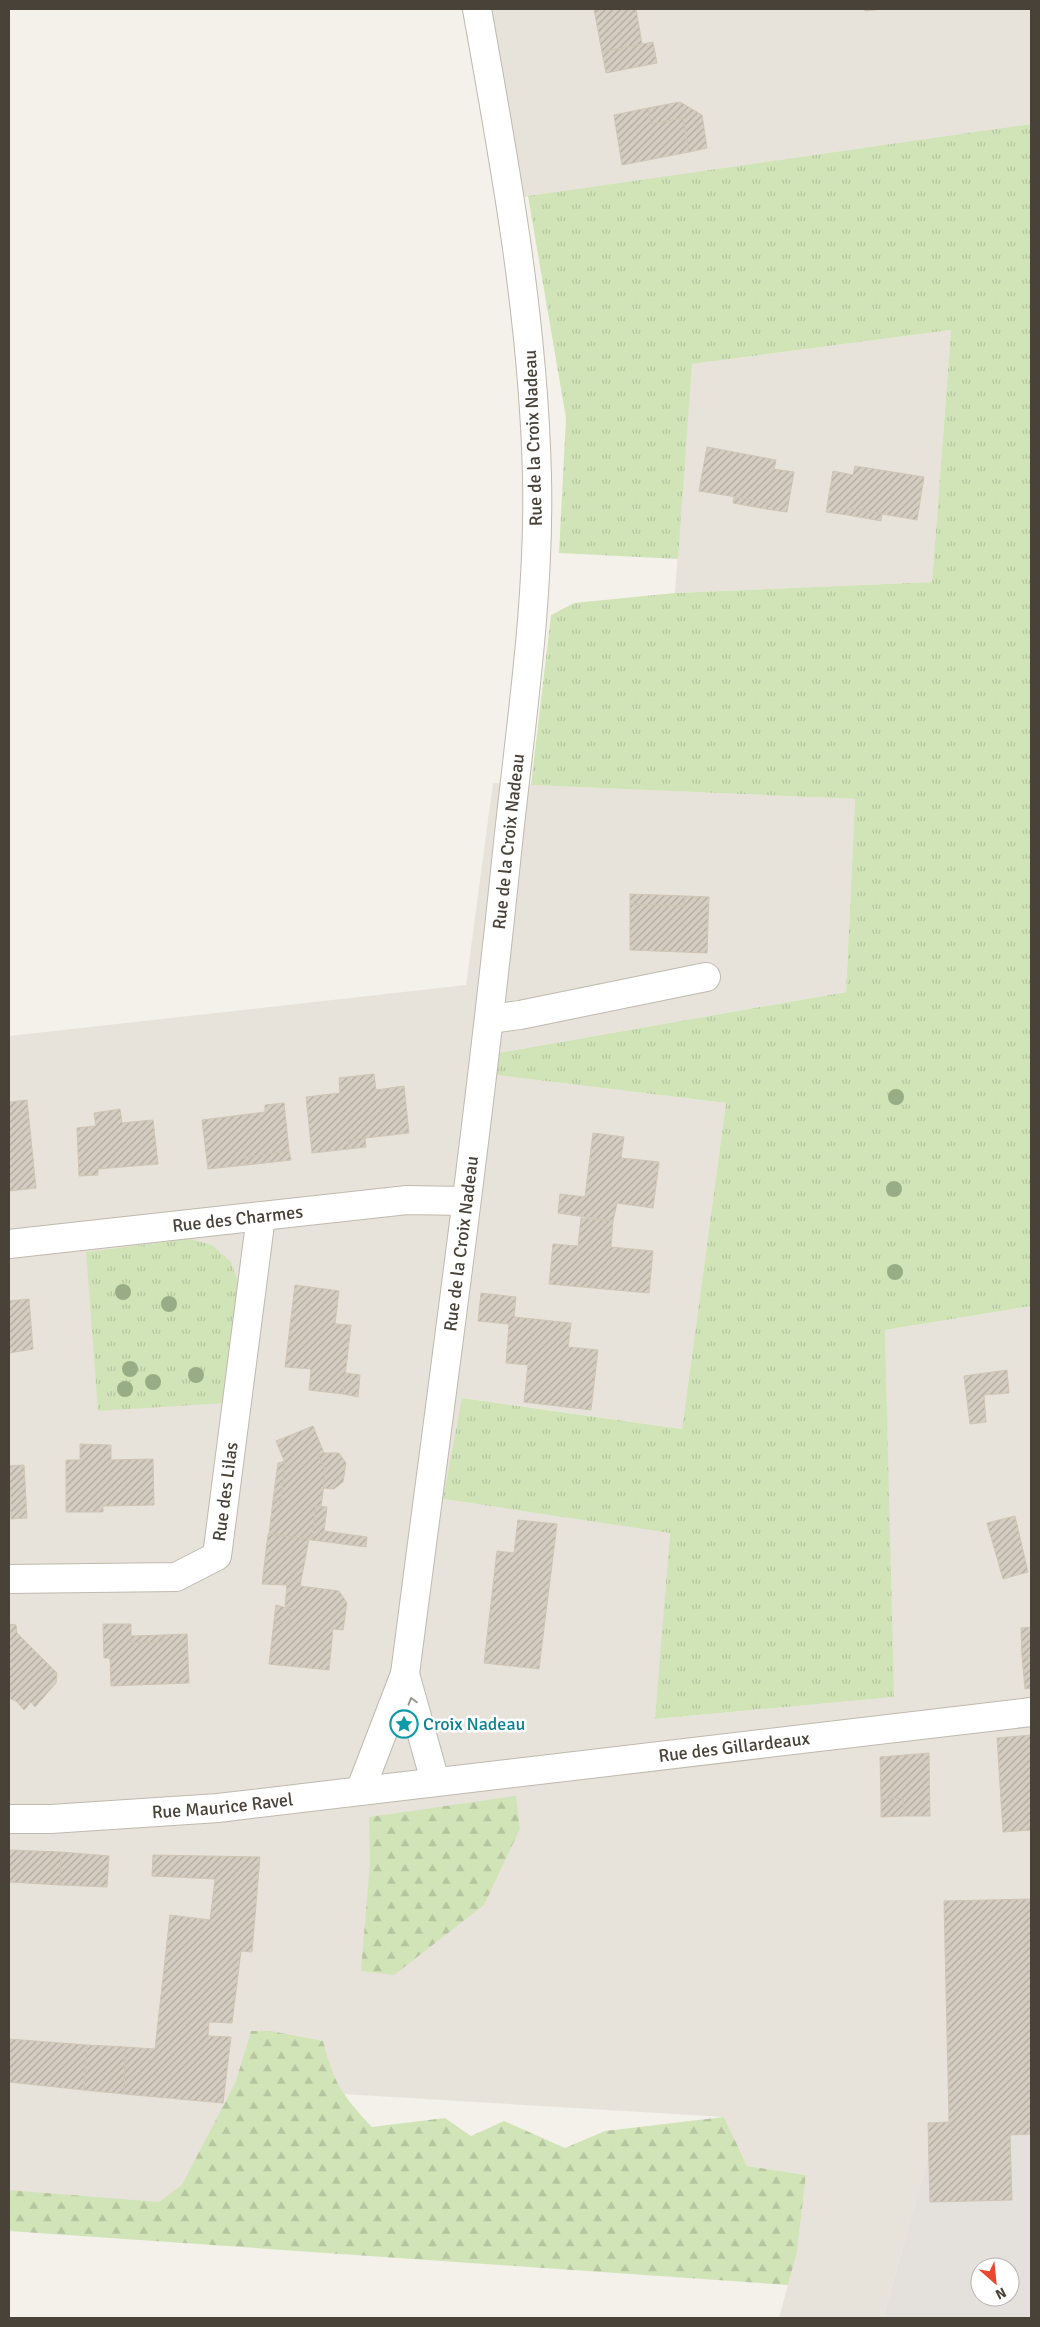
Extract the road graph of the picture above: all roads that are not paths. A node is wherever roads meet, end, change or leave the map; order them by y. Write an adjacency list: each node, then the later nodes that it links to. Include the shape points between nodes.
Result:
1 (477, 9): 3 (street, Rue de la Croix Nadeau, via 524,290 533,372 537,480 535,586)
2 (706, 977): 3 (street)
3 (490, 1019): 4 (street, Rue de la Croix Nadeau)
4 (466, 1201): 5 (street, Rue des Charmes, via 407,1200); 8 (street, Rue de la Croix Nadeau)
5 (260, 1216): 6 (street, Rue des Charmes); 7 (street, Rue des Lilas, via 216,1556 176,1577)
6 (9, 1244)
7 (9, 1579)
8 (405, 1674): 10 (street, one-way to 8); 11 (street)
9 (1031, 1712): 10 (street, Rue des Gillardeaux)
10 (435, 1782): 11 (street, Rue Maurice Ravel)
11 (360, 1791): 12 (street, Rue Maurice Ravel, via 218,1808)
12 (9, 1819)

